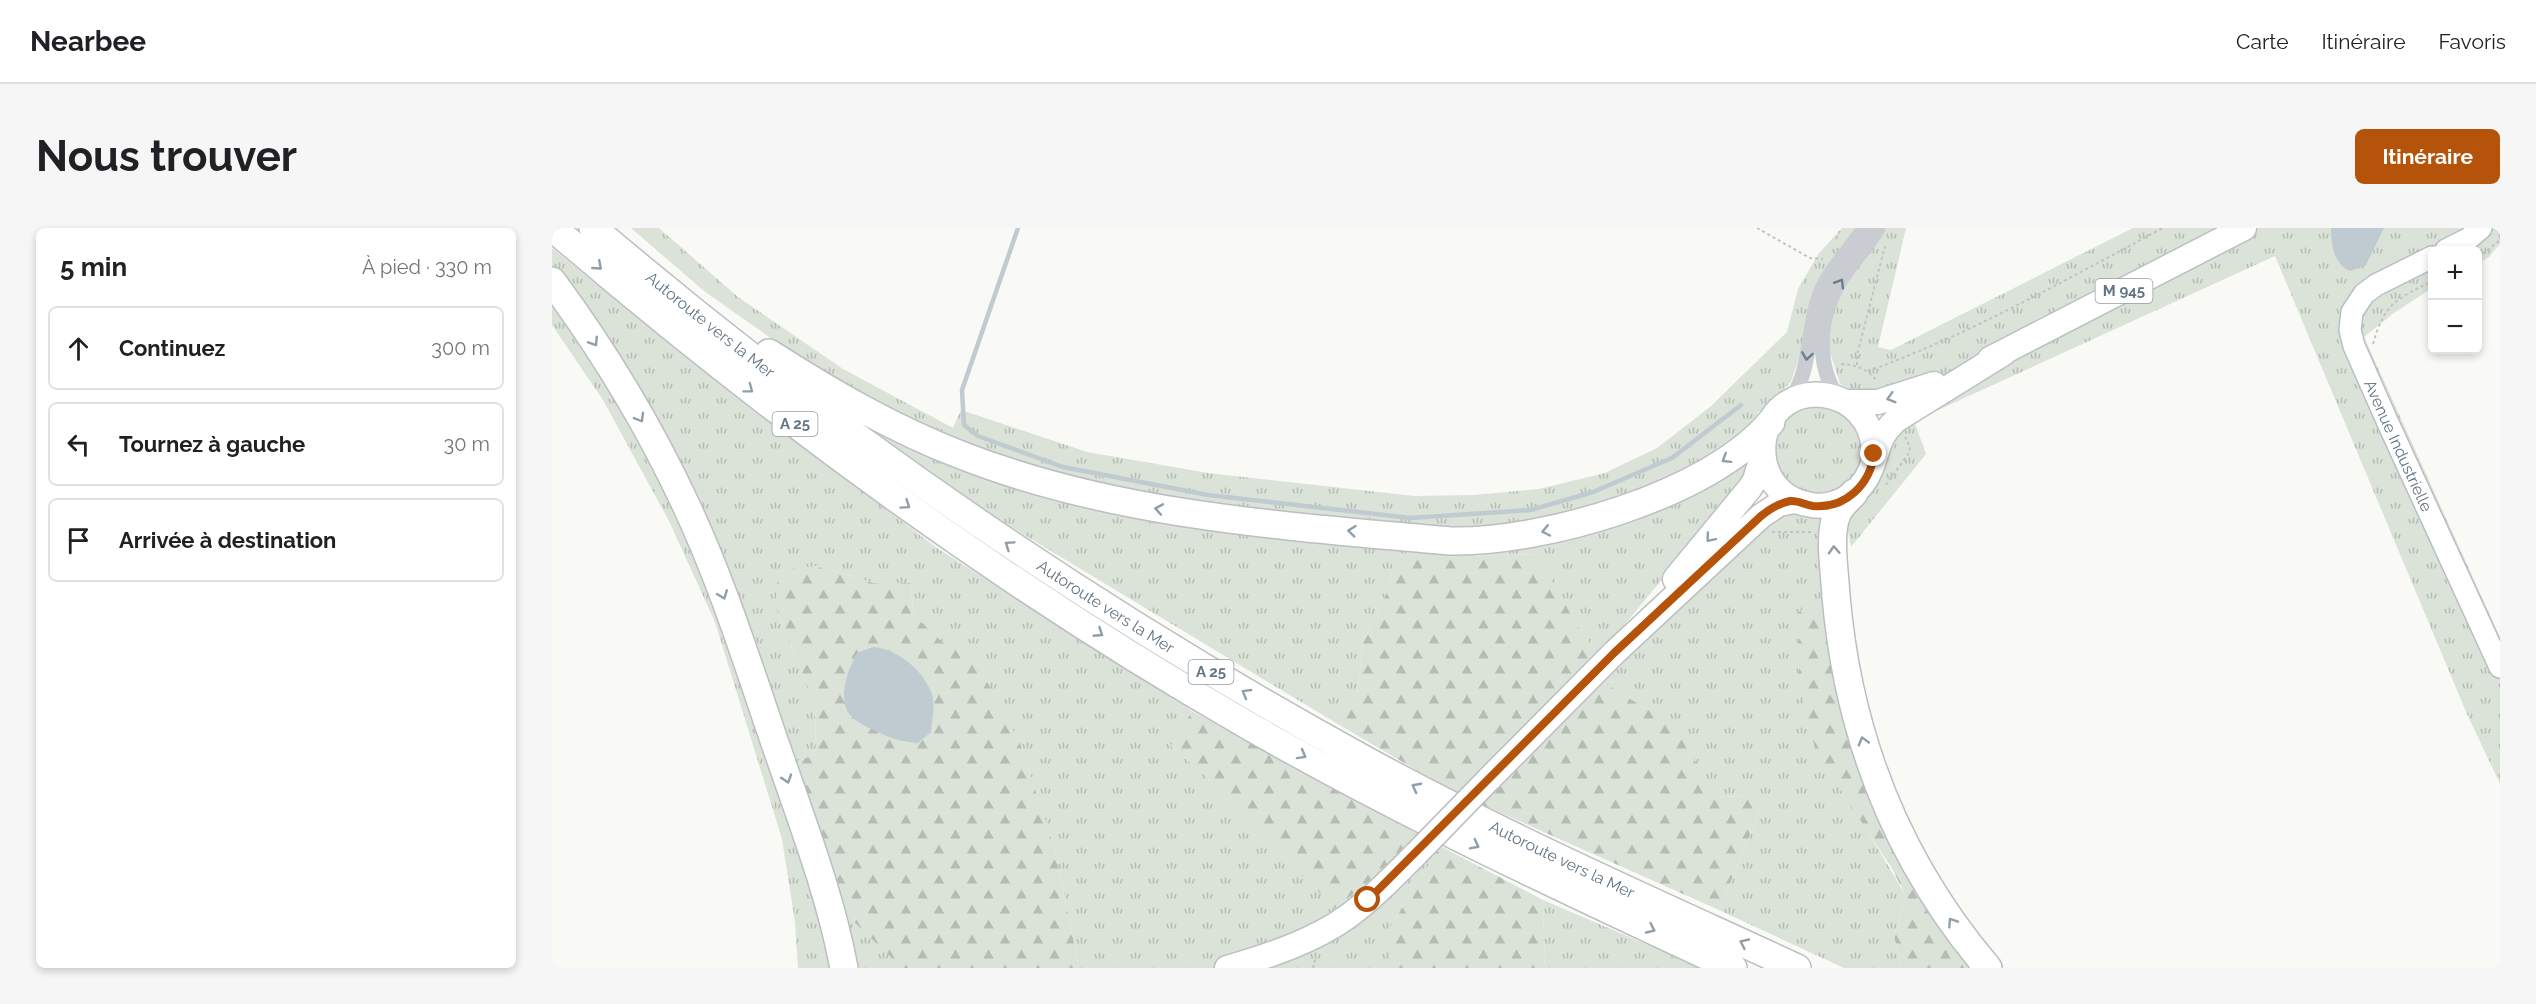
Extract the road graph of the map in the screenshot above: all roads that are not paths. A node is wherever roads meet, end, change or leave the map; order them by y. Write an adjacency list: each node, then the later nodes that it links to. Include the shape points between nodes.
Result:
1 (553, 228): 22 (highway, A 25, one-way to 22, via 716,364 846,463 1180,685 1451,833)
2 (593, 228): 10 (highway, Autoroute vers la Mer / A 25)
3 (1864, 228): 13 (street, one-way to 13, via 1831,272 1819,296 1802,378)
4 (2244, 228): 11 (main road, M 945)
5 (2481, 228): 7 (street)
6 (1883, 233): 12 (street, one-way to 6, via 1830,383 1825,364 1826,312 1844,276)
7 (2454, 246)
8 (2428, 259): 19 (street, Avenue Industrielle, via 2376,285 2358,302 2350,330 2362,365)
9 (552, 281): 20 (highway, one-way to 20, via 621,386 685,504 733,622 785,773 826,898)
10 (674, 295): 13 (highway, one-way to 10, via 1740,450 1675,488 1588,520 1526,535 1450,541 1173,512 1048,484 922,439 798,372 691,296); 23 (highway, Autoroute vers la Mer / A 25, one-way to 10, via 1441,800 1227,682 945,501 786,386)
11 (2004, 352): 12 (main road, M 945, one-way to 12, via 1907,393 1870,403); 15 (main road, M 945, via 1896,420 1881,437)
12 (1842, 400): 13 (main road, via 1812,395); 15 (main road, via 1866,420)
13 (1780, 413): 14 (main road, via 1764,437)
14 (1763, 454): 17 (main road, via 1771,478); 18 (main road, one-way to 18, via 1749,490)
15 (1874, 454): 16 (main road, via 1870,472)
16 (1854, 494): 17 (main road, via 1830,505 1812,506); 24 (highway, one-way to 16, via 1953,923 1914,861 1881,796 1858,722 1842,644 1833,532 1837,512)
17 (1795, 501): 18 (main road, via 1779,504 1761,516)
18 (1614, 653): 21 (main road, bridge, via 1416,854 1346,917 1300,942)
19 (2500, 667)
20 (844, 968)
21 (1227, 968)
22 (1733, 968)
23 (1797, 968)
24 (1988, 968)

